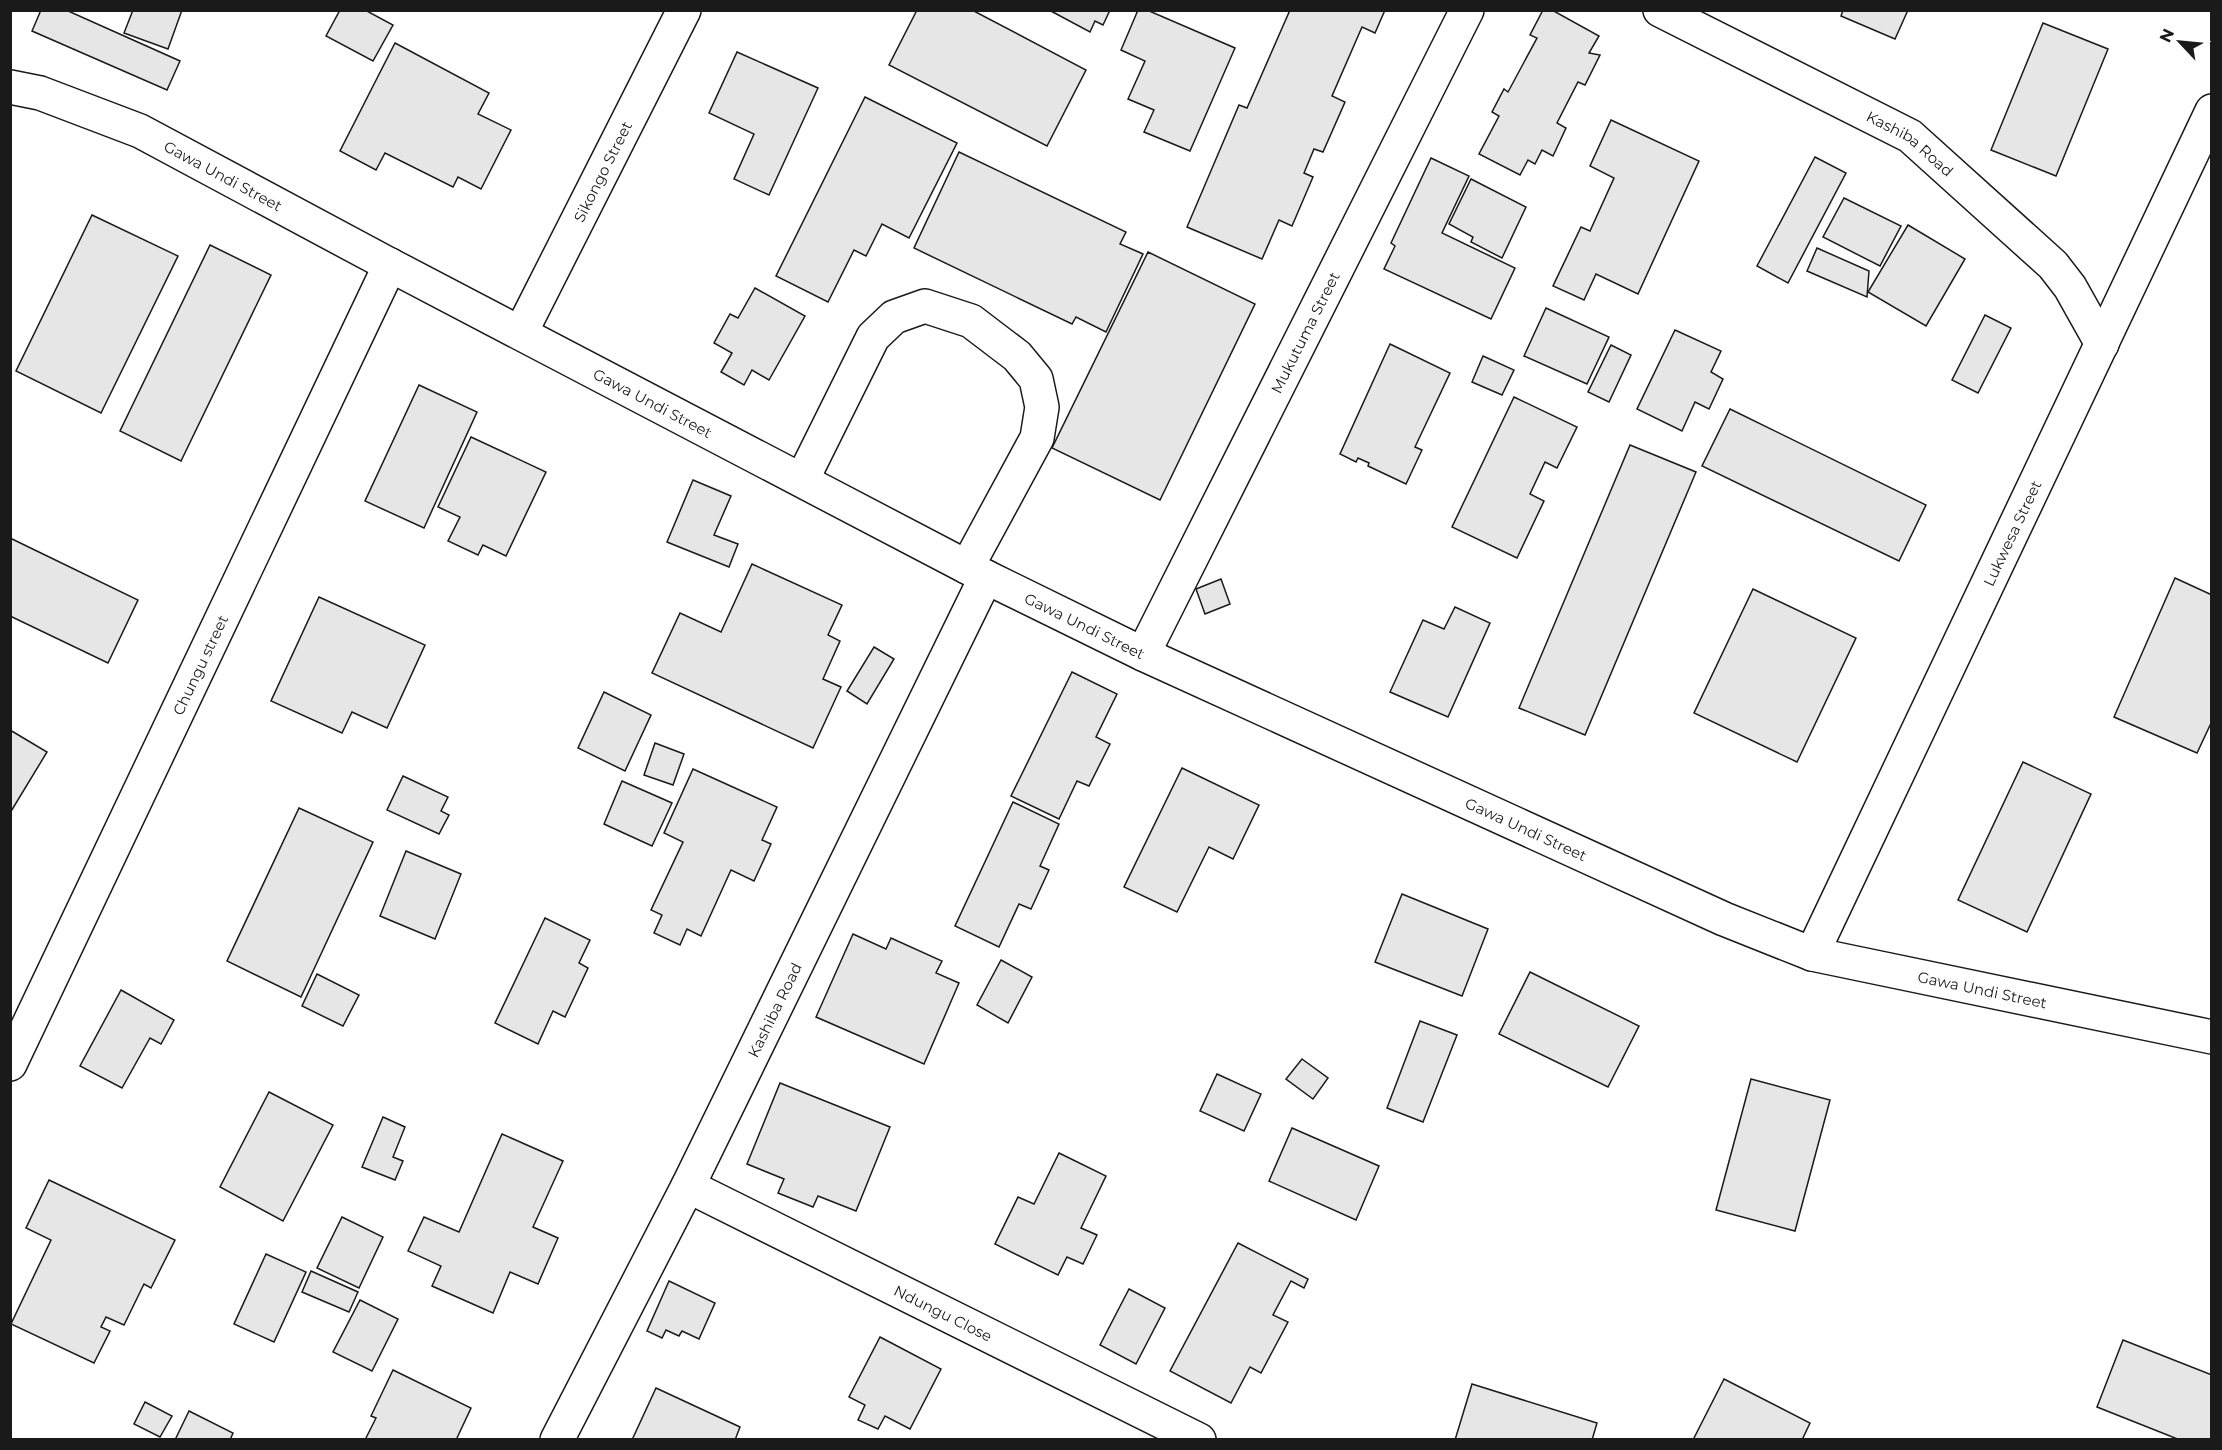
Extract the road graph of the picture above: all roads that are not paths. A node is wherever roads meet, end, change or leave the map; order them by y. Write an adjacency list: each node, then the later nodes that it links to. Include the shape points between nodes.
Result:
1 (684, 10): 7 (street, Sikongo Street)
2 (1467, 10): 11 (street, Mukutuma Street)
3 (1660, 10): 8 (street, Kashiba Road, via 1910,136 2053,265)
4 (10, 87): 6 (street, Gawa Undi Street, via 40,93 140,130)
5 (2208, 127): 8 (street, Lukwesa Street)
6 (390, 265): 7 (street, Gawa Undi Street); 14 (street, Chungu street)
7 (520, 332): 9 (street, Gawa Undi Street)
8 (2102, 344): 12 (street, Lukwesa Street)
9 (802, 480): 10 (street, Gawa Undi Street); 10 (street, Kashiba Road, via 880,330 894,317 924,306 971,321 1017,356 1036,379 1042,407 1037,438)
10 (976, 572): 11 (street, Gawa Undi Street); 15 (street, Kashiba Road)
11 (1143, 654): 12 (street, Gawa Undi Street, via 1724,919)
12 (1812, 954): 13 (street, Gawa Undi Street)
13 (2211, 1037)
14 (10, 1064)
15 (688, 1186): 16 (street, Kashiba Road); 17 (street, Ndungu Close)
16 (557, 1440)
17 (1199, 1440)

